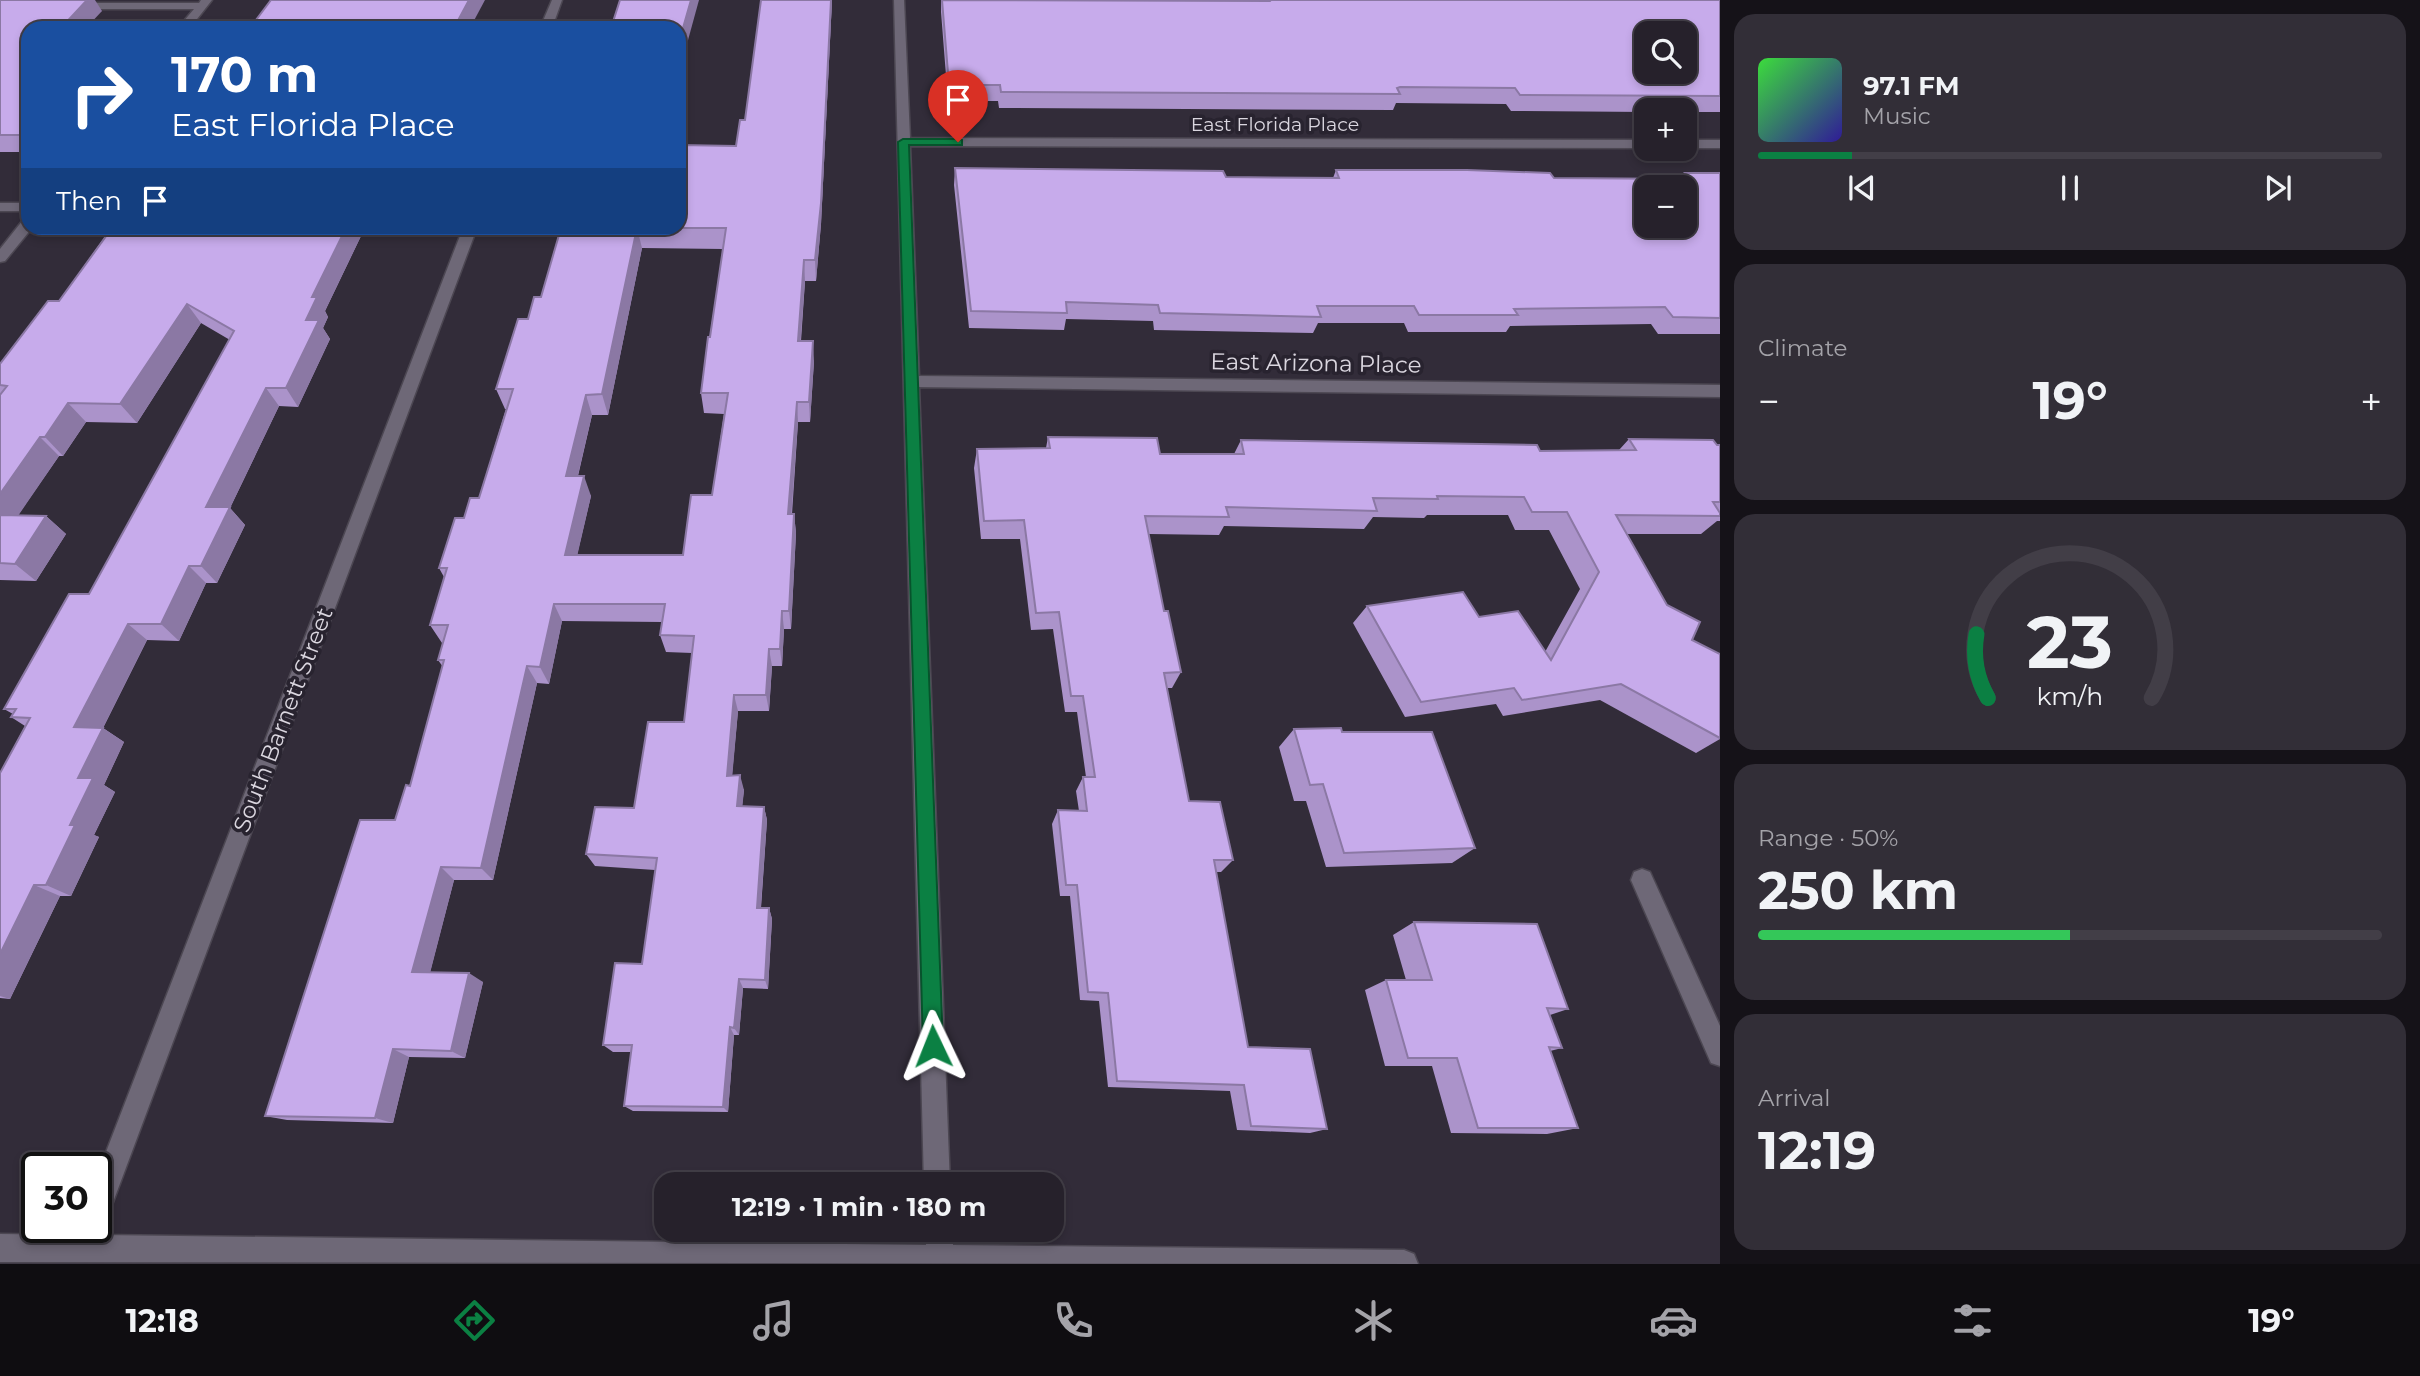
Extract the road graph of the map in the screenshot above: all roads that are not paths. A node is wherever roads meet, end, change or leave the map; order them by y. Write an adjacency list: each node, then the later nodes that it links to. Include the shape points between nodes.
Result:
1 (557, 0): 6 (street)
2 (899, 0): 7 (street)
3 (204, 3): 4 (street); 5 (street)
4 (54, 6)
5 (190, 21)
6 (549, 21)
7 (903, 142): 8 (street, East Florida Place); 16 (street)
8 (1634, 144)
9 (1697, 144): 10 (street)
10 (1720, 144)
11 (0, 207): 12 (street)
12 (21, 207)
13 (21, 232): 15 (street)
14 (467, 235): 20 (street, South Barnett Street)
15 (0, 258)
16 (911, 381): 17 (street, East Arizona Place); 21 (street)
17 (1720, 391)
18 (1642, 880): 19 (street)
19 (1720, 1054)
20 (112, 1171)
21 (937, 1172)
22 (112, 1239): 26 (street)
23 (939, 1242): 26 (street)
24 (44, 1243): 25 (street)
25 (0, 1248)
26 (940, 1259): 27 (street)
27 (1404, 1264)

